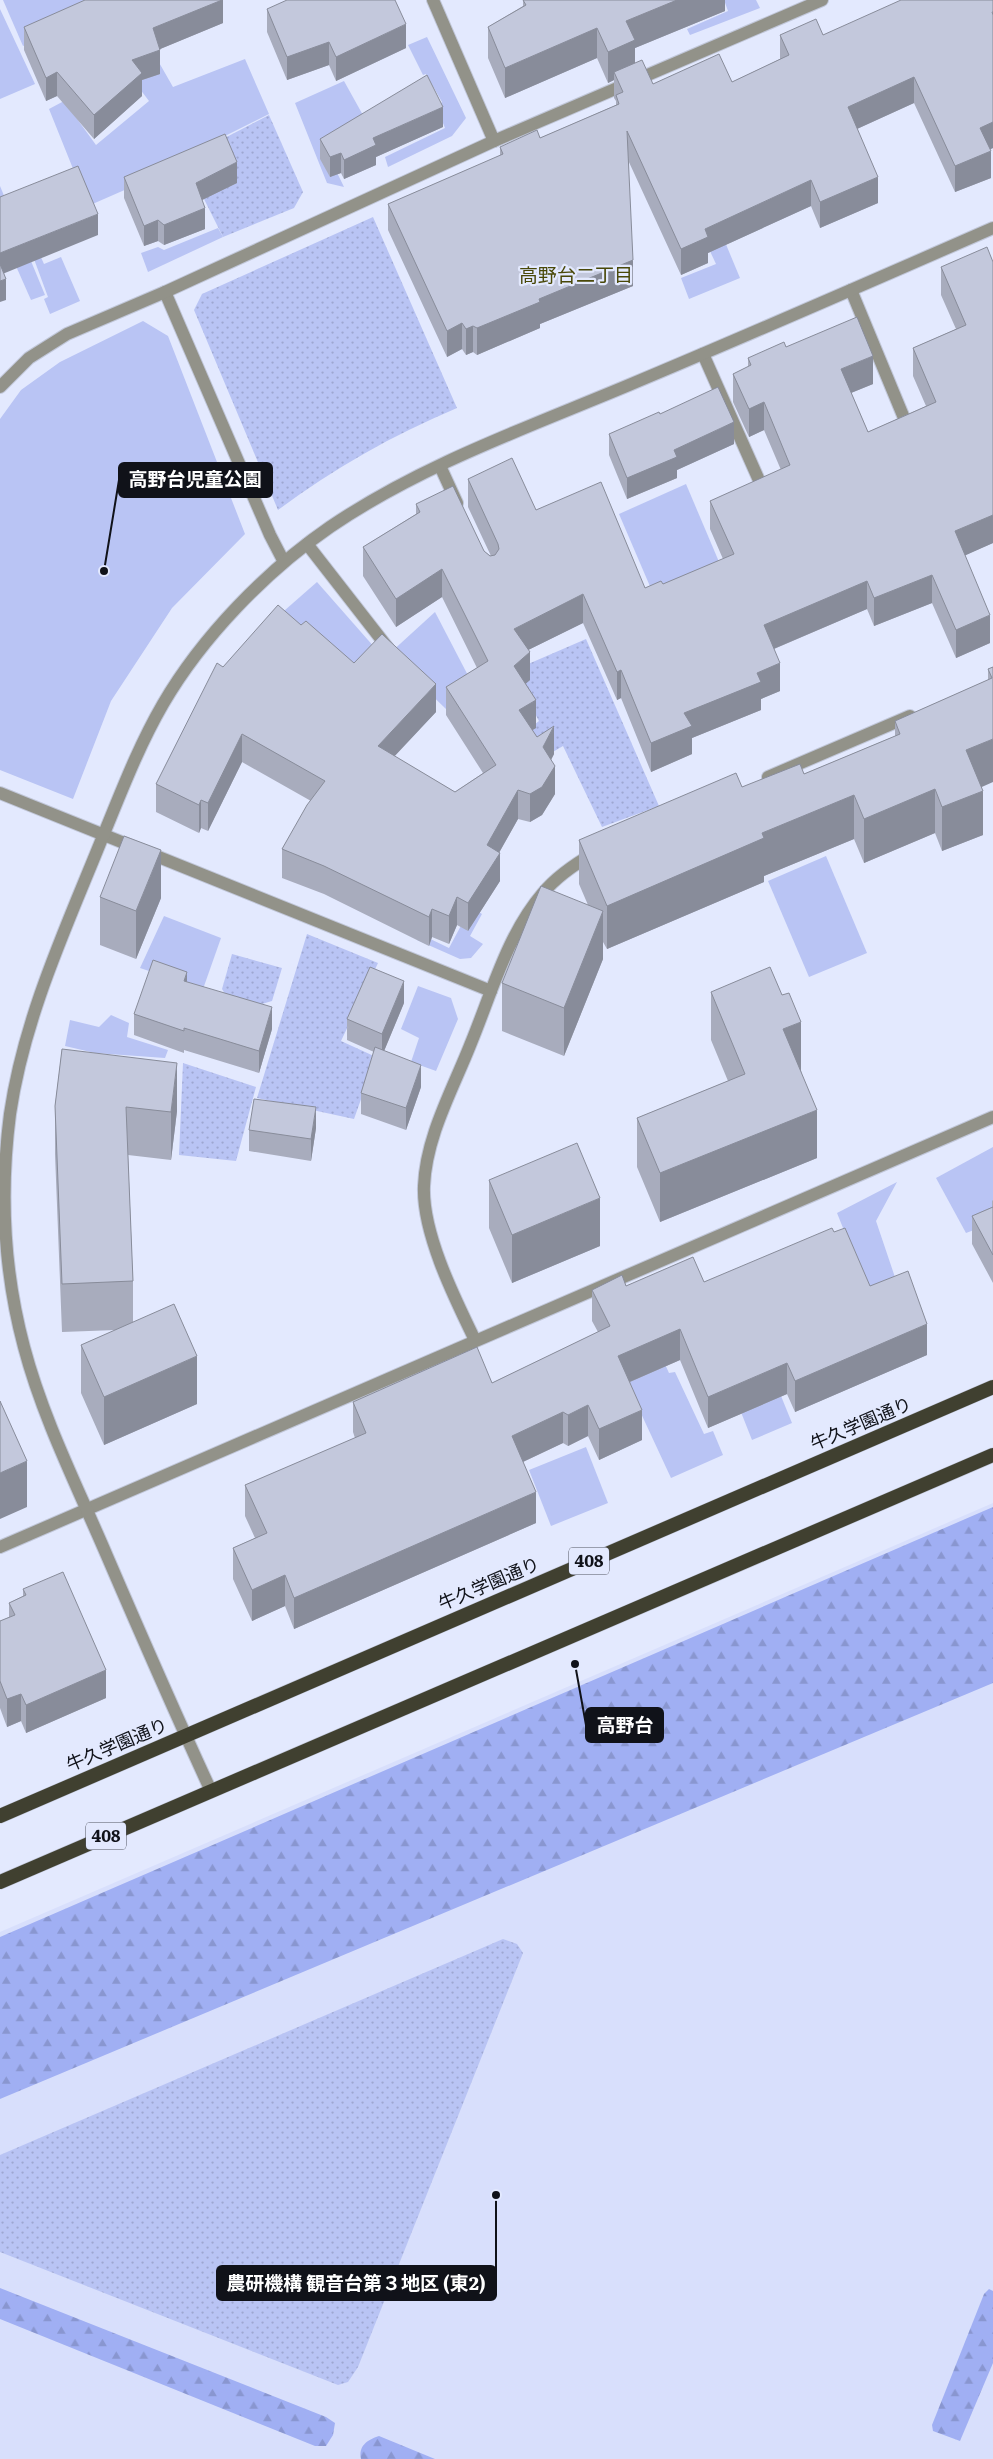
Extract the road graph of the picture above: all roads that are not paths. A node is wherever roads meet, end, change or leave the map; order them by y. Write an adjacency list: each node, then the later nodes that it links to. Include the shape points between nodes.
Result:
1 (433, 0): 4 (street)
2 (822, 0): 3 (street)
3 (802, 4): 4 (street)
4 (494, 141): 7 (street)
5 (993, 228): 6 (street)
6 (851, 290): 8 (street); 10 (street)
7 (165, 292): 9 (street, via 67,334 29,358); 15 (street)
8 (703, 354): 11 (street); 12 (street)
9 (0, 387)
10 (909, 430)
11 (440, 466): 13 (street); 14 (street, via 359,508)
12 (762, 487)
13 (463, 516)
14 (307, 544): 15 (street); 16 (street)
15 (284, 562): 20 (street, via 206,642 184,671 140,749)
16 (388, 648)
17 (920, 712): 18 (street)
18 (759, 781)
19 (0, 793): 20 (street)
20 (104, 835): 22 (street); 27 (street, via 50,967 24,1042 10,1115 4,1190 8,1267 24,1348 49,1419)
21 (603, 848): 22 (street, via 573,865 543,892 515,934)
22 (491, 991): 24 (street, via 429,1147 424,1188 431,1237)
23 (993, 1117): 24 (street)
24 (475, 1340): 27 (street)
25 (993, 1387): 29 (highway, 牛久学園通り / 408)
26 (993, 1455): 30 (highway, 408)
27 (88, 1511): 28 (street); 29 (street)
28 (0, 1547)
29 (186, 1736): 30 (street); 31 (highway, 牛久学園通り / 408)
30 (211, 1791): 32 (highway, 408)
31 (0, 1816)
32 (0, 1882)

